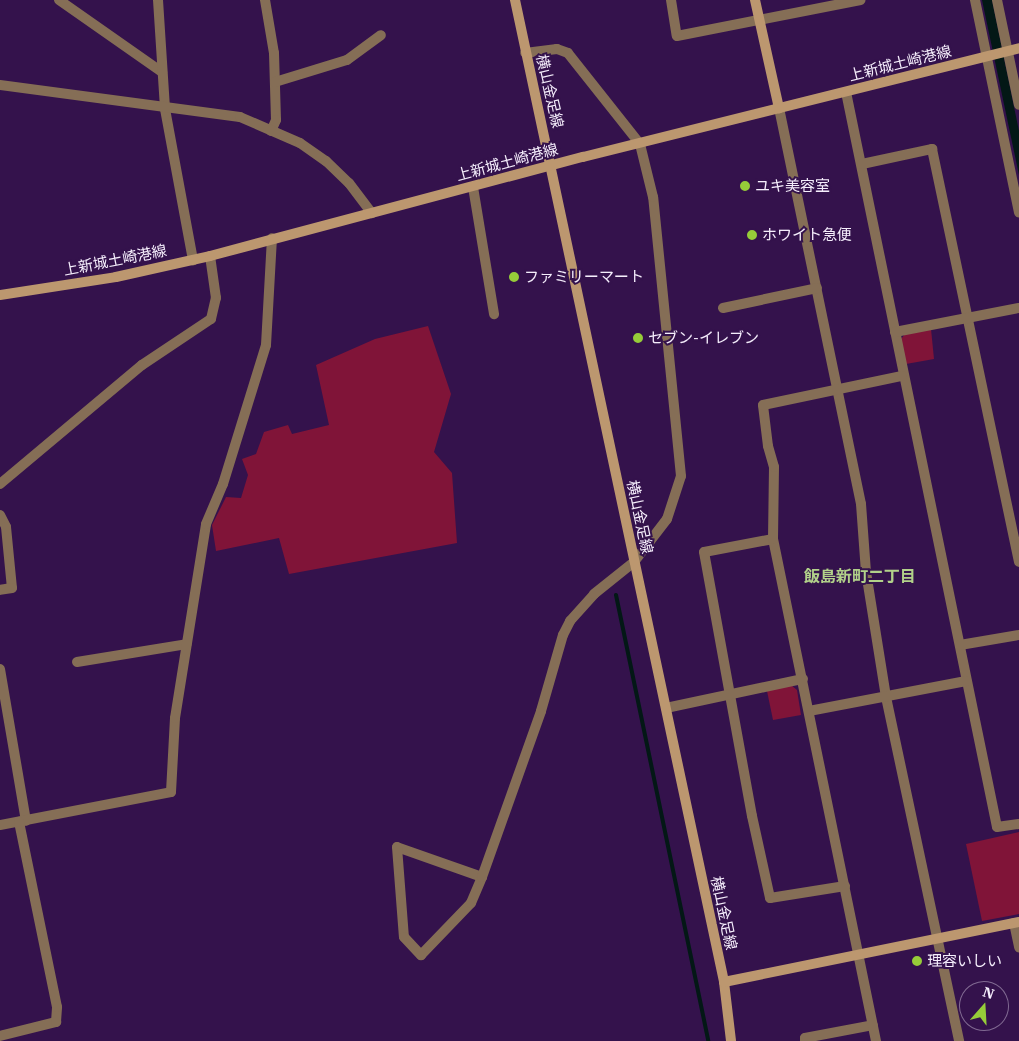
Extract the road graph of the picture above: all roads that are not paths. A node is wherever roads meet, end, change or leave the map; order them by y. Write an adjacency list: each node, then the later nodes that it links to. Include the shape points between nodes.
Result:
1 (59, 0): 16 (street)
2 (158, 0): 16 (street)
3 (265, 0): 17 (street)
4 (516, 0): 14 (street, 横山金足線)
5 (671, 0): 10 (street, via 677,36)
6 (755, 0): 10 (street)
7 (860, 0): 10 (street)
8 (975, 0): 15 (street)
9 (997, 0): 13 (street)
10 (760, 21): 21 (street)
11 (381, 35): 17 (street, via 347,60)
12 (1019, 48): 13 (street, 上新城土崎港線)
13 (1006, 51): 15 (street, 上新城土崎港線); 20 (street)
14 (525, 53): 24 (street, via 557,49 568,53); 26 (street, 横山金足線)
15 (990, 56): 19 (street, 上新城土崎港線); 28 (street)
16 (162, 72): 22 (street)
17 (275, 82): 23 (street, via 276,120)
18 (0, 85): 22 (street)
19 (846, 92): 21 (street, 上新城土崎港線); 25 (street)
20 (1019, 105)
21 (779, 108): 24 (street, 上新城土崎港線); 33 (street)
22 (165, 109): 23 (street, via 210,111 240,117); 32 (street)
23 (271, 131): 29 (street, via 300,143 326,161 349,183)
24 (640, 144): 26 (street, 上新城土崎港線); 45 (street, via 653,197 681,476 667,519)
25 (862, 164): 38 (street, via 932,149); 39 (street)
26 (552, 166): 27 (street, 上新城土崎港線); 45 (street, 横山金足線)
27 (473, 187): 29 (street, 上新城土崎港線); 37 (street)
28 (1019, 212)
29 (372, 213): 30 (street, 上新城土崎港線)
30 (272, 238): 31 (street, 上新城土崎港線); 49 (street, via 266,345 223,484 206,524)
31 (210, 256): 32 (street, 上新城土崎港線); 42 (street, via 216,298 211,319 142,365)
32 (193, 260): 34 (street, 上新城土崎港線, via 116,277)
33 (817, 288): 35 (street); 41 (street)
34 (0, 295)
35 (722, 308)
36 (1019, 308): 38 (street)
37 (494, 314)
38 (968, 318): 39 (street); 46 (street)
39 (895, 332): 40 (street)
40 (902, 376): 41 (street); 50 (street)
41 (837, 388): 44 (street, via 763,405 774,467); 56 (street, via 861,504 866,572)
42 (0, 484)
43 (0, 515): 47 (street, via 6,527 12,588)
44 (774, 540): 53 (street); 55 (street, via 704,552)
45 (634, 562): 57 (street, 横山金足線); 62 (street, via 594,594 563,635)
46 (1019, 562)
47 (0, 590)
48 (1019, 635): 50 (street)
49 (186, 644): 51 (street); 59 (street, via 171,792)
50 (960, 645): 54 (street)
51 (77, 662)
52 (0, 669): 59 (street)
53 (803, 679): 55 (street); 58 (street)
54 (966, 681): 56 (street); 61 (street, via 997,827)
55 (731, 694): 57 (street); 63 (street, via 770,898)
56 (886, 697): 58 (street); 65 (street)
57 (666, 708): 68 (street, 横山金足線)
58 (810, 711): 63 (street)
59 (22, 821): 60 (street); 70 (street, via 57,1007 56,1022)
60 (0, 824)
61 (1019, 824)
62 (482, 877): 62 (street, via 471,903 421,955 404,937 397,847)
63 (845, 886): 67 (street)
64 (1016, 922): 65 (street); 66 (street)
65 (938, 938): 67 (street); 74 (street)
66 (1019, 947)
67 (859, 954): 68 (street); 69 (street)
68 (724, 982): 71 (street, 横山金足線)
69 (873, 1025): 72 (street, via 805,1038); 73 (street)
70 (0, 1036)
71 (731, 1041)
72 (805, 1041)
73 (876, 1041)
74 (959, 1041)

